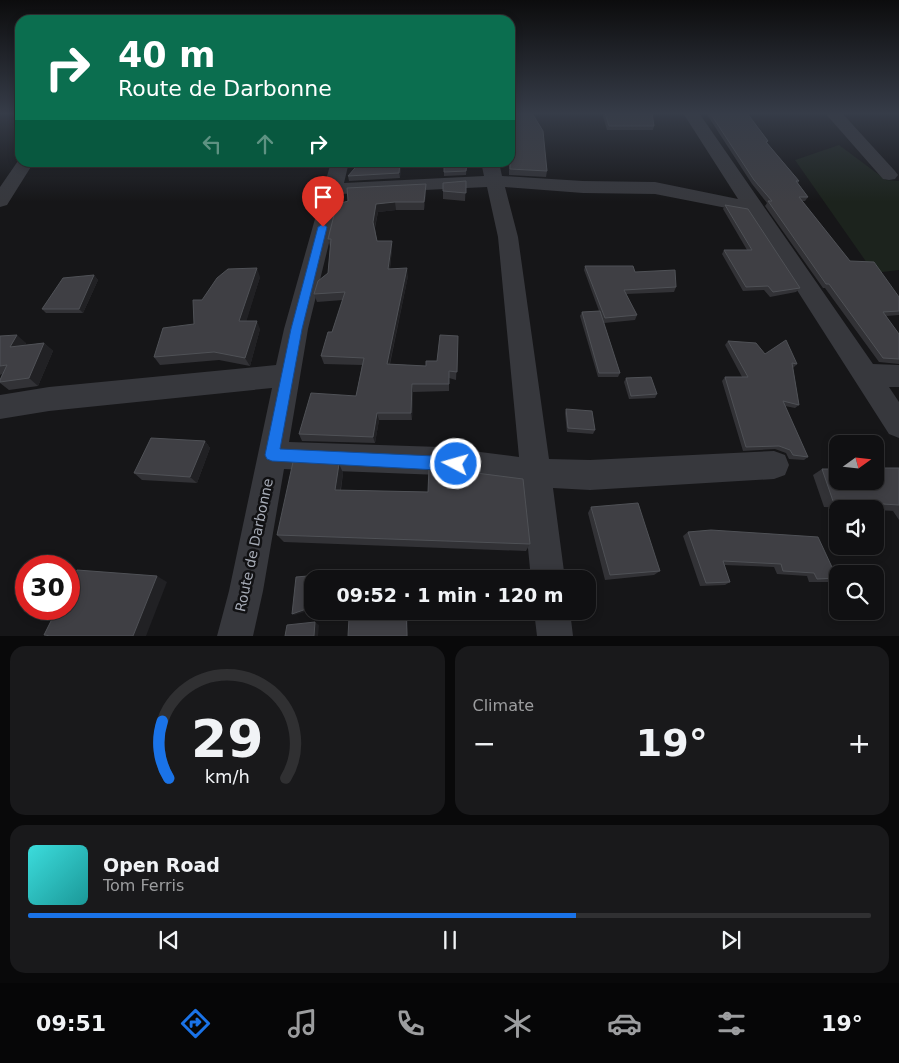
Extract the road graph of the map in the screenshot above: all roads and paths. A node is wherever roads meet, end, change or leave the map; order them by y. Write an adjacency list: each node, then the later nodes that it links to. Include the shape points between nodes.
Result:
1 (711, 143): 9 (street)
2 (860, 143): 6 (street)
3 (23, 167): 8 (street)
4 (339, 167): 7 (street, Route de Darbonne)
5 (492, 172): 7 (street); 9 (street, via 583,187 655,188); 17 (street, via 508,237)
6 (889, 175)
7 (333, 189): 10 (street, Route de Darbonne)
8 (0, 201)
9 (755, 208): 11 (street)
10 (287, 375): 13 (street, via 49,399); 15 (street, Route de Darbonne)
11 (867, 375): 12 (street); 14 (street)
12 (899, 376)
13 (0, 407)
14 (899, 425)
15 (272, 455): 17 (street, via 440,462 504,471); 20 (street, Route de Darbonne)
16 (774, 465): 17 (street, via 590,475)
17 (536, 471): 18 (street)
18 (547, 570)
19 (553, 620): 21 (street)
20 (234, 636)
21 (555, 636)

